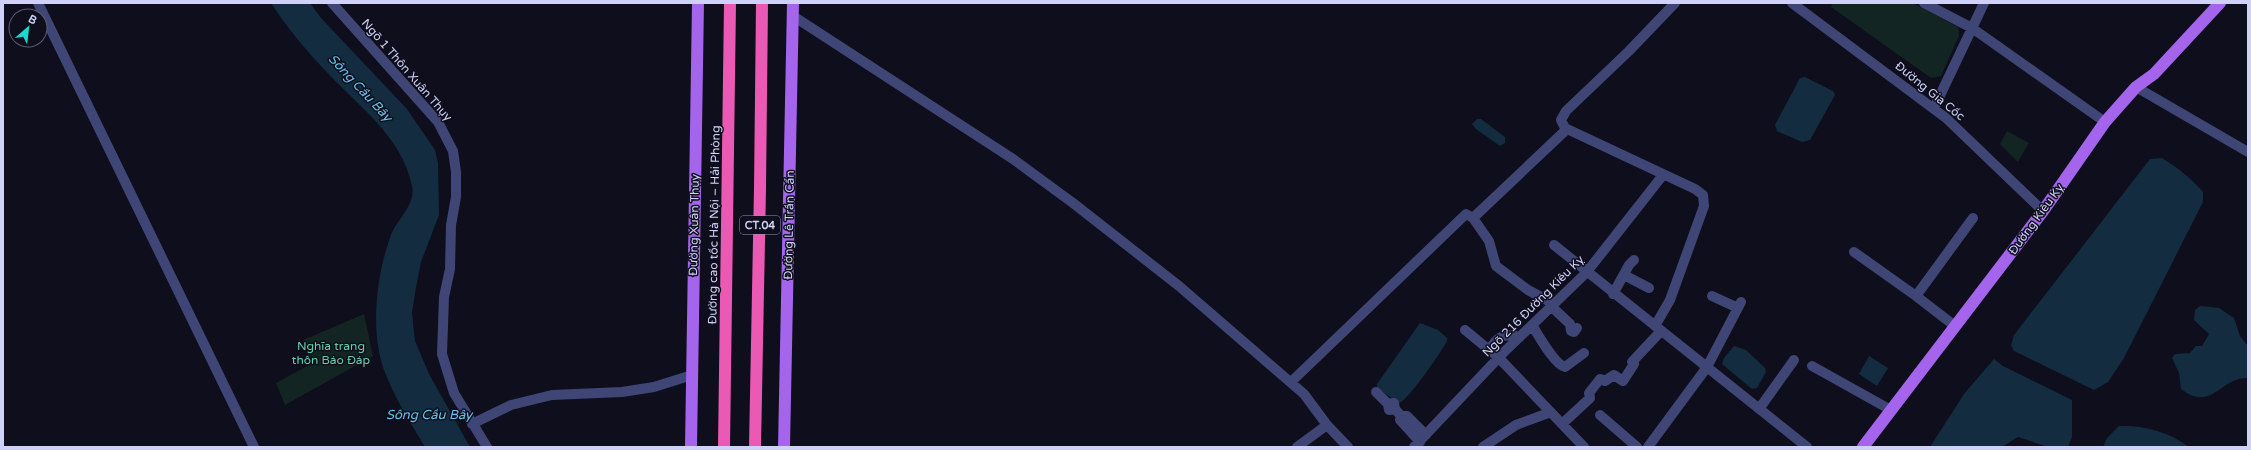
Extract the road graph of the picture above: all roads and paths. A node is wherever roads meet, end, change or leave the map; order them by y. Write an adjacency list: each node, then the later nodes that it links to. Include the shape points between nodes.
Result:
1 (38, 3): 56 (street)
2 (332, 3): 52 (street, Ngõ 1 Thôn Xuân Thụy, via 438,122 453,151 456,198 451,225 450,269 444,297 442,354 454,393)
3 (698, 3): 45 (main road, Đường Xuân Thụy)
4 (729, 3): 59 (highway, Đường cao tốc Hà Nội – Hải Phòng / CT.04, via 729,187)
5 (762, 3): 60 (highway, CT.04)
6 (793, 3): 12 (main road, Đường Lê Trần Cẩn)
7 (1792, 3): 15 (street, Đường Gia Cốc)
8 (1924, 3): 13 (street)
9 (1984, 3): 13 (street)
10 (1674, 4): 17 (street, via 1566,111 1560,120)
11 (2215, 5): 14 (main road, Đường Kiêu Kỵ, via 2154,74)
12 (793, 16): 46 (street, via 1006,155 1073,203 1179,286); 61 (main road, Đường Lê Trần Cẩn)
13 (1972, 28): 15 (street); 16 (street)
14 (2136, 87): 16 (main road, Đường Kiêu Kỵ); 18 (street)
15 (1934, 108): 20 (street, Đường Gia Cốc)
16 (2105, 122): 20 (main road, Đường Kiêu Kỵ)
17 (1567, 129): 19 (street); 21 (street)
18 (2248, 152)
19 (1663, 175): 26 (street, Ngõ 216 Đường Kiêu Kỵ); 36 (street, via 1700,192 1703,195 1704,206)
20 (2043, 210): 34 (main road, Đường Kiêu Kỵ)
21 (1473, 218): 32 (street, via 1489,241 1496,266); 46 (street, via 1468,214 1462,217)
22 (1973, 218): 31 (street)
23 (1554, 245): 26 (street)
24 (1854, 252): 31 (street)
25 (1634, 260): 27 (street)
26 (1586, 273): 29 (street); 32 (street, Ngõ 216 Đường Kiêu Kỵ)
27 (1624, 275): 28 (street); 29 (street)
28 (1649, 288)
29 (1613, 294): 36 (street)
30 (1712, 296): 44 (street, via 1739,305)
31 (1916, 296): 34 (street)
32 (1553, 306): 33 (street, Ngõ 216 Đường Kiêu Kỵ); 35 (street, via 1570,324 1571,331 1574,332)
33 (1532, 325): 38 (street, Ngõ 216 Đường Kiêu Kỵ); 40 (street, via 1560,366 1565,367)
34 (1955, 326): 49 (main road, Đường Kiêu Kỵ)
35 (1577, 328)
36 (1658, 329): 44 (street); 53 (street, via 1632,362 1634,364 1623,381 1614,374 1605,381 1600,380 1589,393 1590,398)
37 (1465, 330): 39 (street)
38 (1520, 337): 39 (street, via 1512,334 1500,337); 41 (street, Ngõ 216 Đường Kiêu Kỵ)
39 (1489, 350): 41 (street)
40 (1584, 353)
41 (1499, 358): 50 (street); 55 (street, Ngõ 216 Đường Kiêu Kỵ)
42 (1794, 360): 48 (street)
43 (1812, 366): 49 (street)
44 (1707, 367): 48 (street); 67 (street)
45 (692, 375): 52 (street, via 654,387 622,392 552,395 511,406); 58 (main road, Đường Xuân Thụy)
46 (1291, 382): 54 (street, via 1304,394)
47 (1376, 392): 55 (street)
48 (1759, 409): 68 (street)
49 (1891, 410): 69 (main road, Đường Kiêu Kỵ)
50 (1551, 412): 53 (street); 64 (street, via 1516,425)
51 (1600, 415): 66 (street)
52 (472, 424): 57 (street, Ngõ 1 Thôn Xuân Thụy)
53 (1562, 424): 65 (street)
54 (1327, 425): 62 (street); 63 (street)
55 (1420, 443)
56 (254, 447)
57 (487, 447)
58 (691, 447)
59 (724, 447)
60 (755, 447)
61 (784, 447)
62 (1296, 447)
63 (1348, 447)
64 (1483, 447)
65 (1584, 447)
66 (1637, 447)
67 (1648, 447)
68 (1807, 447)
69 (1863, 447)

